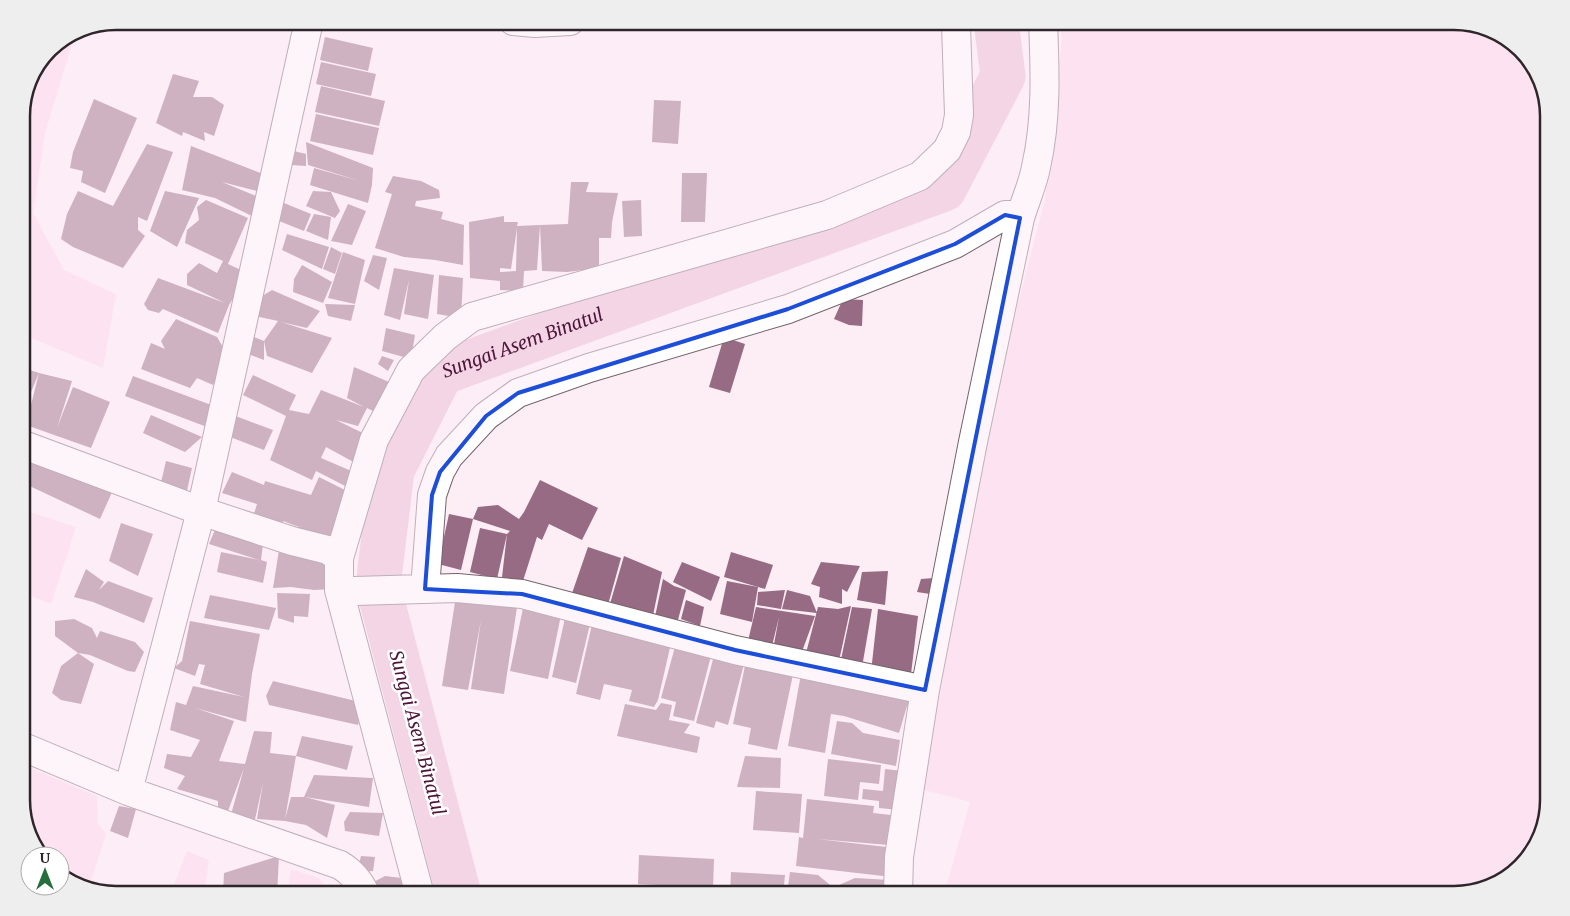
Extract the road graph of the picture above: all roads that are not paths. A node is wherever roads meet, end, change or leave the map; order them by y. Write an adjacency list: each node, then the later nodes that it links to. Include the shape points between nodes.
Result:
1 (307, 30): 6 (street)
2 (956, 30): 7 (street, via 959,115 956,132 947,150 920,176 827,215 472,317 445,337 411,370 374,440)
3 (1043, 30): 4 (street, via 1042,126 1036,167)
4 (1020, 218): 8 (street, via 1005,215 955,244 788,309 589,368 518,393 486,416 449,456 440,472 432,494); 10 (street)
5 (30, 447): 6 (street)
6 (201, 511): 7 (street, via 328,550); 12 (street)
7 (339, 558): 9 (street)
8 (422, 589): 9 (street); 10 (street, via 457,588 522,594 736,650)
9 (347, 590): 14 (street)
10 (925, 690): 15 (street, via 899,857)
11 (30, 749): 12 (street)
12 (128, 791): 13 (street, via 340,865 348,869)
13 (362, 886)
14 (418, 886)
15 (898, 886)

